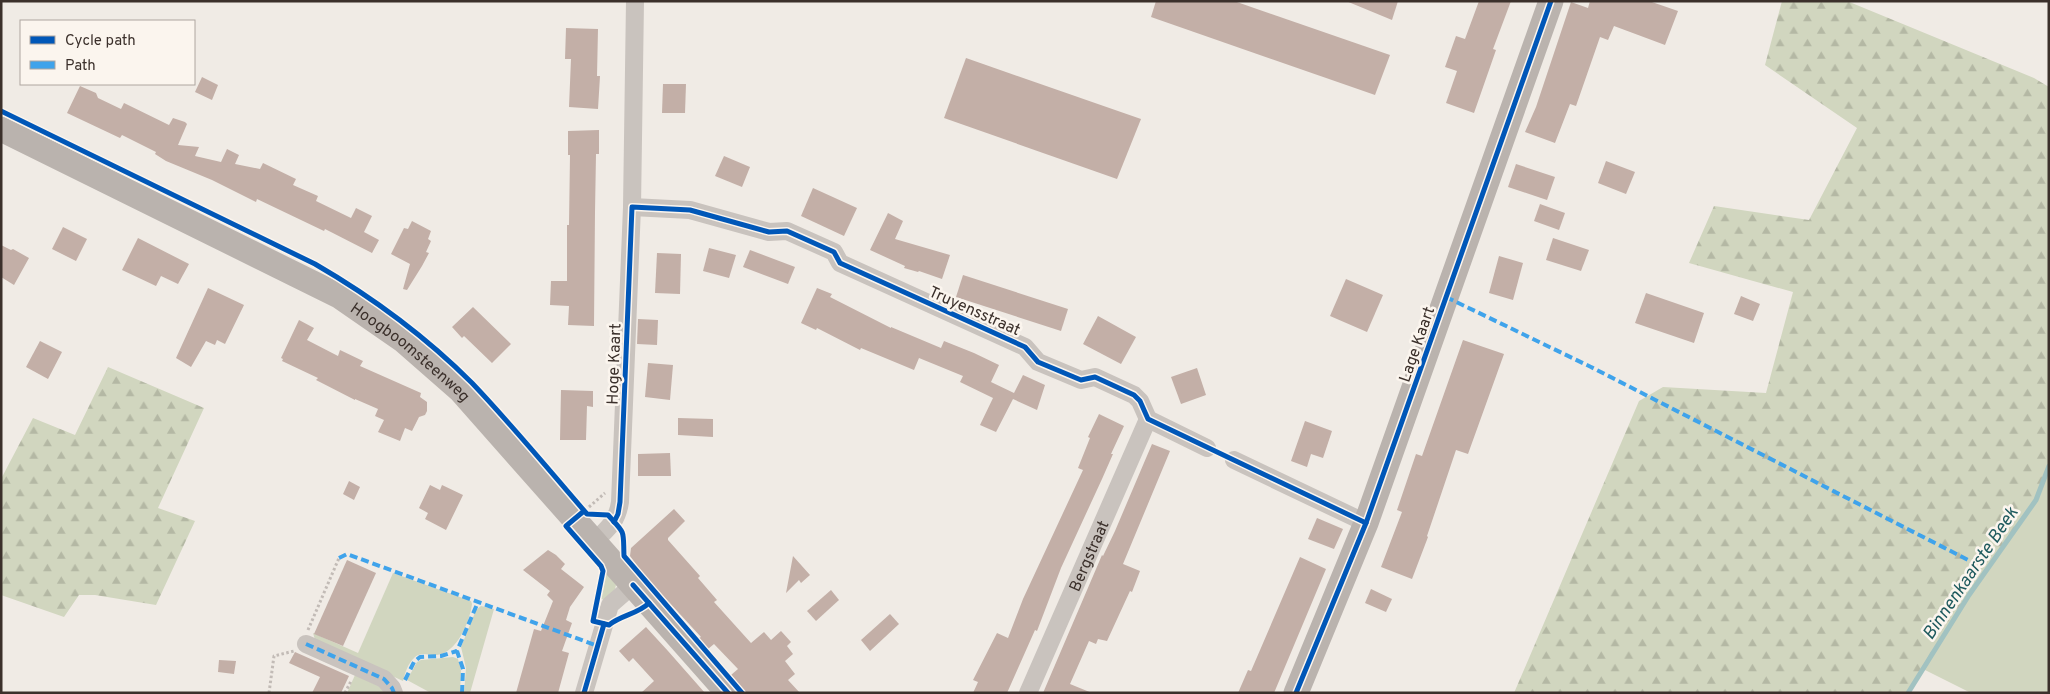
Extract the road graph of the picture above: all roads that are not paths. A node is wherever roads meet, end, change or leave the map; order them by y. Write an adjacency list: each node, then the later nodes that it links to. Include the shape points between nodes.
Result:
1 (635, 1): 4 (street, Hoge Kaart)
2 (1551, 1): 8 (street, Lage Kaart)
3 (1, 129): 9 (street, Hoogboomsteenweg, via 339,296 404,341 460,390 582,515)
4 (632, 207): 5 (street, Truyensstraat, via 690,210 769,232 787,231 834,252 840,263 1025,347 1038,362 1081,380 1095,377 1134,395); 9 (street, Hoge Kaart, via 620,502 614,522)
5 (1148, 419): 6 (street); 15 (street, Bergstraat)
6 (1207, 448)
7 (1234, 460): 8 (street)
8 (1366, 524): 16 (street, Lage Kaart)
9 (595, 541): 10 (street, Hoogboomsteenweg)
10 (633, 585): 13 (street, via 608,610); 14 (street, Hoogboomsteenweg)
11 (306, 644): 12 (street, via 384,679)
12 (394, 693)
13 (584, 693)
14 (728, 693)
15 (1028, 693)
16 (1296, 693)

